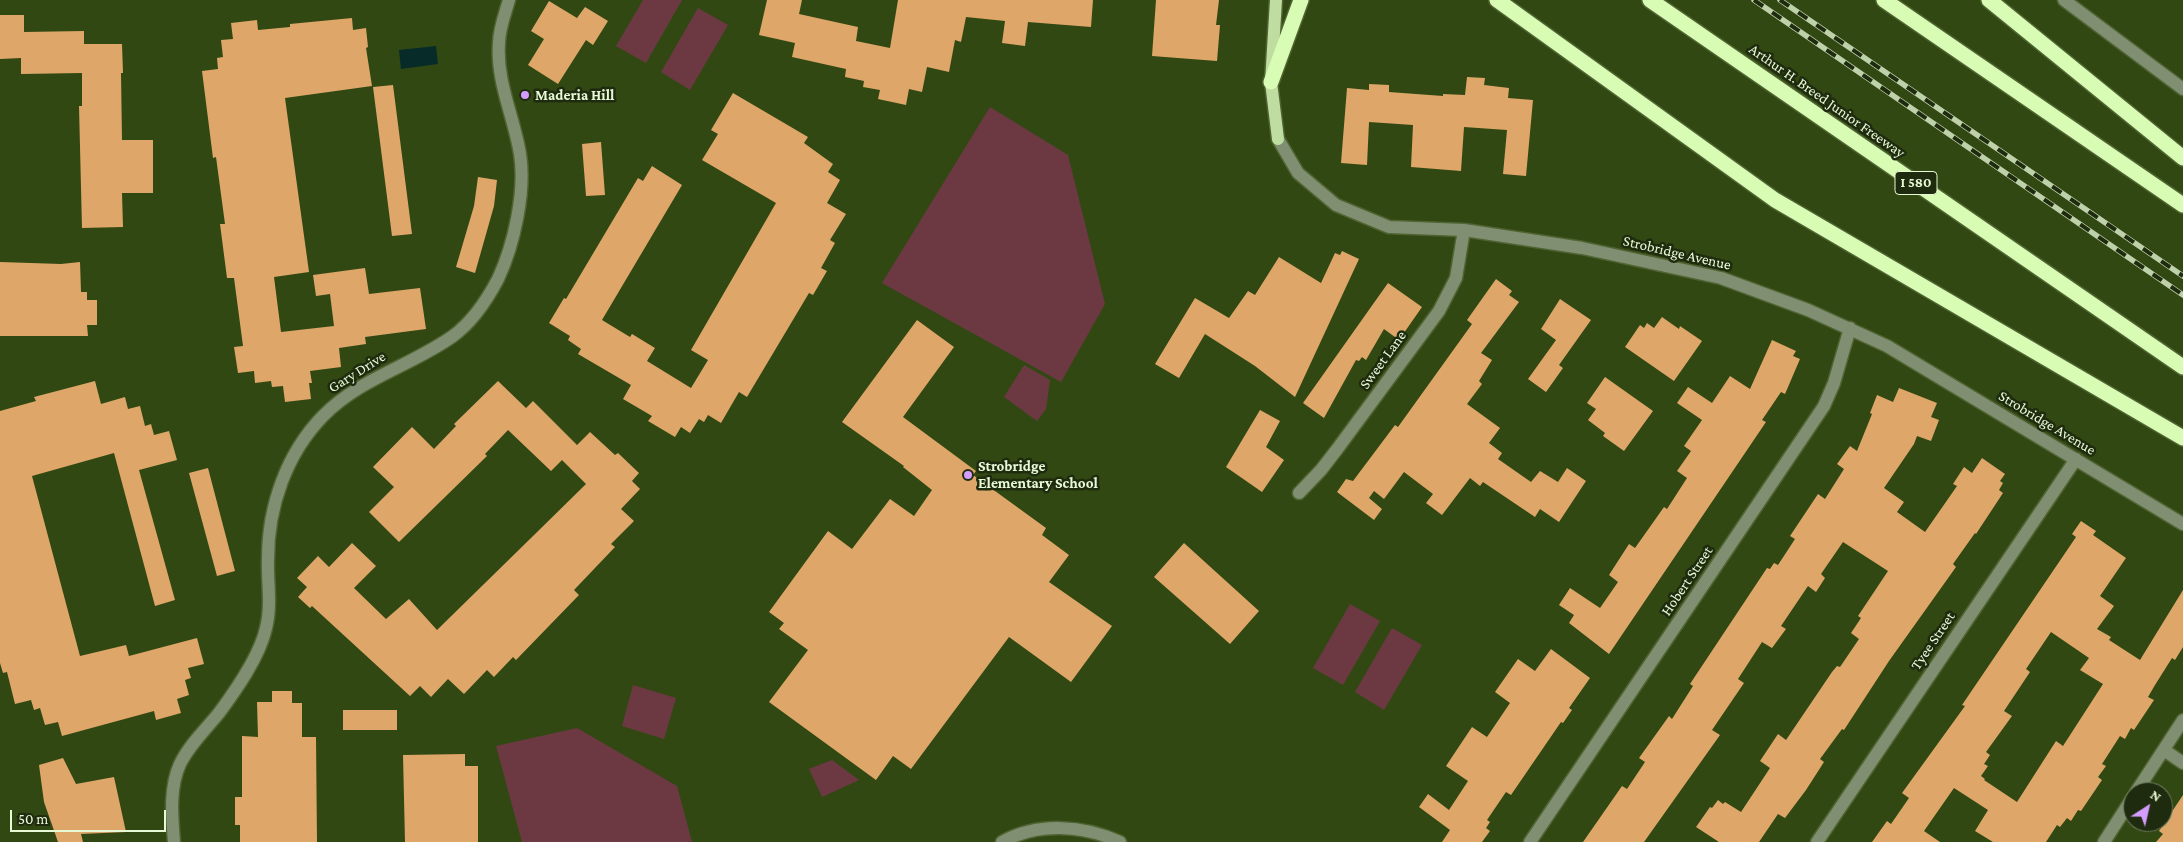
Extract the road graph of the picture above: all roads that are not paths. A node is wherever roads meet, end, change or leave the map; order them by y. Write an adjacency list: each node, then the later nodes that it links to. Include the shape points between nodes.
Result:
1 (509, 0): 26 (street, Gary Drive, via 498,43 501,73 520,155 521,180 519,205 499,276 470,321 453,336 354,390 324,416 301,444 278,490 269,526 266,629 244,676 180,765 173,790)
2 (1276, 0): 9 (main road, Strobridge Avenue)
3 (1301, 0): 9 (highway)
4 (1497, 0): 17 (highway, via 1775,200)
5 (1650, 0): 16 (highway, Arthur H. Breed Junior Freeway / I 580)
6 (1884, 0): 13 (highway)
7 (1989, 0): 12 (highway)
8 (2064, 0): 10 (street)
9 (1271, 82): 11 (main road, Strobridge Avenue)
10 (2183, 89)
11 (1278, 139): 14 (street, Strobridge Avenue, via 1298,173 1336,205 1389,228)
12 (2183, 158)
13 (2183, 205)
14 (1464, 230): 15 (street, Strobridge Avenue, via 1582,248 1721,278); 19 (street, Sweet Lane, via 1456,278 1439,311 1338,448)
15 (1850, 328): 18 (street, Strobridge Avenue, via 1887,346); 29 (street, Hobert Street, via 1824,406)
16 (2183, 367)
17 (2183, 438)
18 (2076, 459): 20 (street, Strobridge Avenue); 30 (street, Tyee Street)
19 (1299, 493)
20 (2183, 524)
21 (2183, 720): 22 (street)
22 (2164, 750): 23 (street); 24 (street)
23 (2183, 763)
24 (2143, 782)
25 (2123, 813): 31 (street)
26 (174, 842)
27 (1002, 842): 28 (street, via 1031,830 1070,827)
28 (1120, 842)
29 (1530, 842)
30 (1816, 842)
31 (2104, 842)

